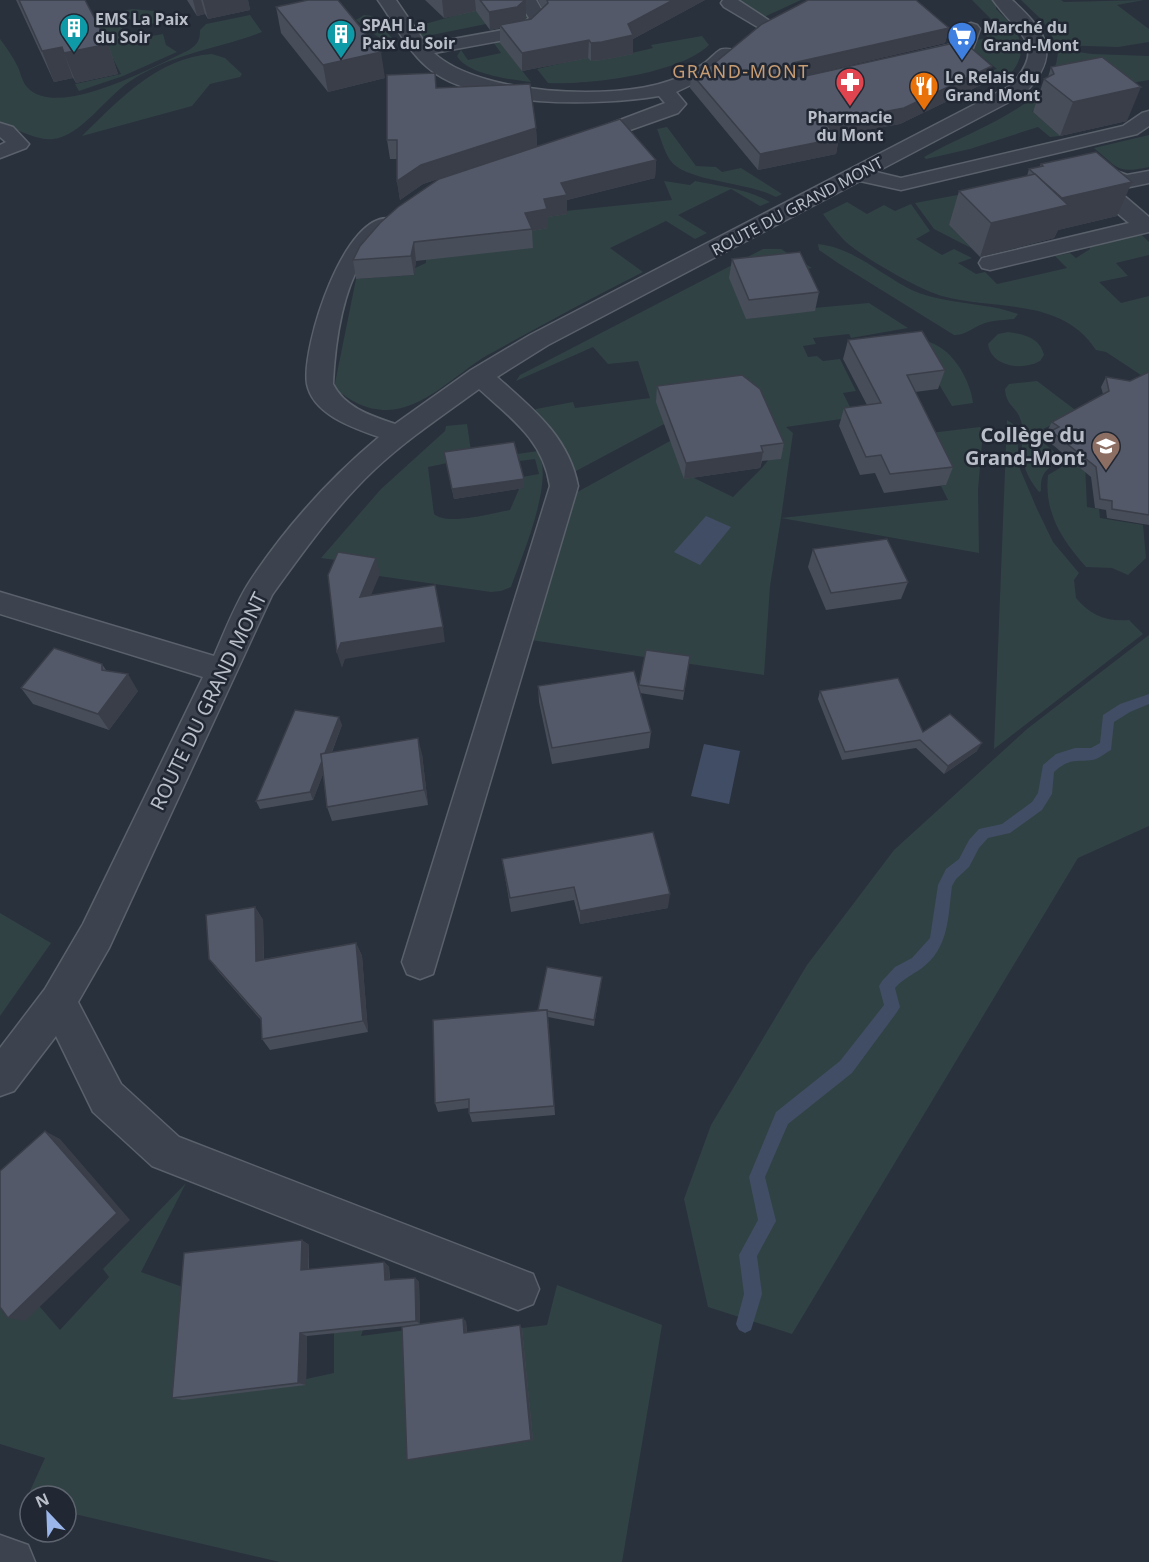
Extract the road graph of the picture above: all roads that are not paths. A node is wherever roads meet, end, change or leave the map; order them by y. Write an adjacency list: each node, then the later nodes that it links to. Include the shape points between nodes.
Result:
1 (387, 0): 8 (street)
2 (527, 0): 8 (street, via 538,19 525,31)
3 (1002, 0): 19 (street, ROUTE DU GRAND MONT, via 1032,30 1039,48 1036,65 1026,82)
4 (730, 3): 6 (street)
5 (787, 15): 6 (street)
6 (767, 25): 11 (street, via 702,75)
7 (971, 29): 9 (street, via 965,47)
8 (421, 50): 12 (street, via 444,71 475,84 539,95)
9 (909, 59)
10 (618, 75): 12 (street)
11 (664, 89): 12 (street); 17 (street, via 676,104 671,109)
12 (634, 93)
13 (1149, 117): 15 (street, via 1130,130)
14 (0, 129): 16 (street)
15 (1065, 146): 18 (street); 19 (street, via 901,184)
16 (10, 148)
17 (561, 148)
18 (1088, 167): 20 (street, via 1125,182); 22 (street, via 1092,181)
19 (858, 174): 24 (street, ROUTE DU GRAND MONT, via 539,340)
20 (1149, 177)
21 (399, 213): 25 (street, via 350,262 333,309 320,384 341,412)
22 (1148, 228): 23 (street)
23 (990, 263)
24 (480, 376): 25 (street, ROUTE DU GRAND MONT); 28 (street, via 552,445 564,486)
25 (398, 435): 27 (street, ROUTE DU GRAND MONT, via 363,465 299,536 260,590)
26 (0, 603): 27 (street)
27 (221, 670): 29 (street, ROUTE DU GRAND MONT, via 96,936)
28 (420, 962)
29 (58, 1002): 30 (street, ROUTE DU GRAND MONT); 31 (street, via 107,1098 166,1152)
30 (0, 1077)
31 (518, 1290)
32 (0, 1559): 33 (street)
33 (10, 1562)

